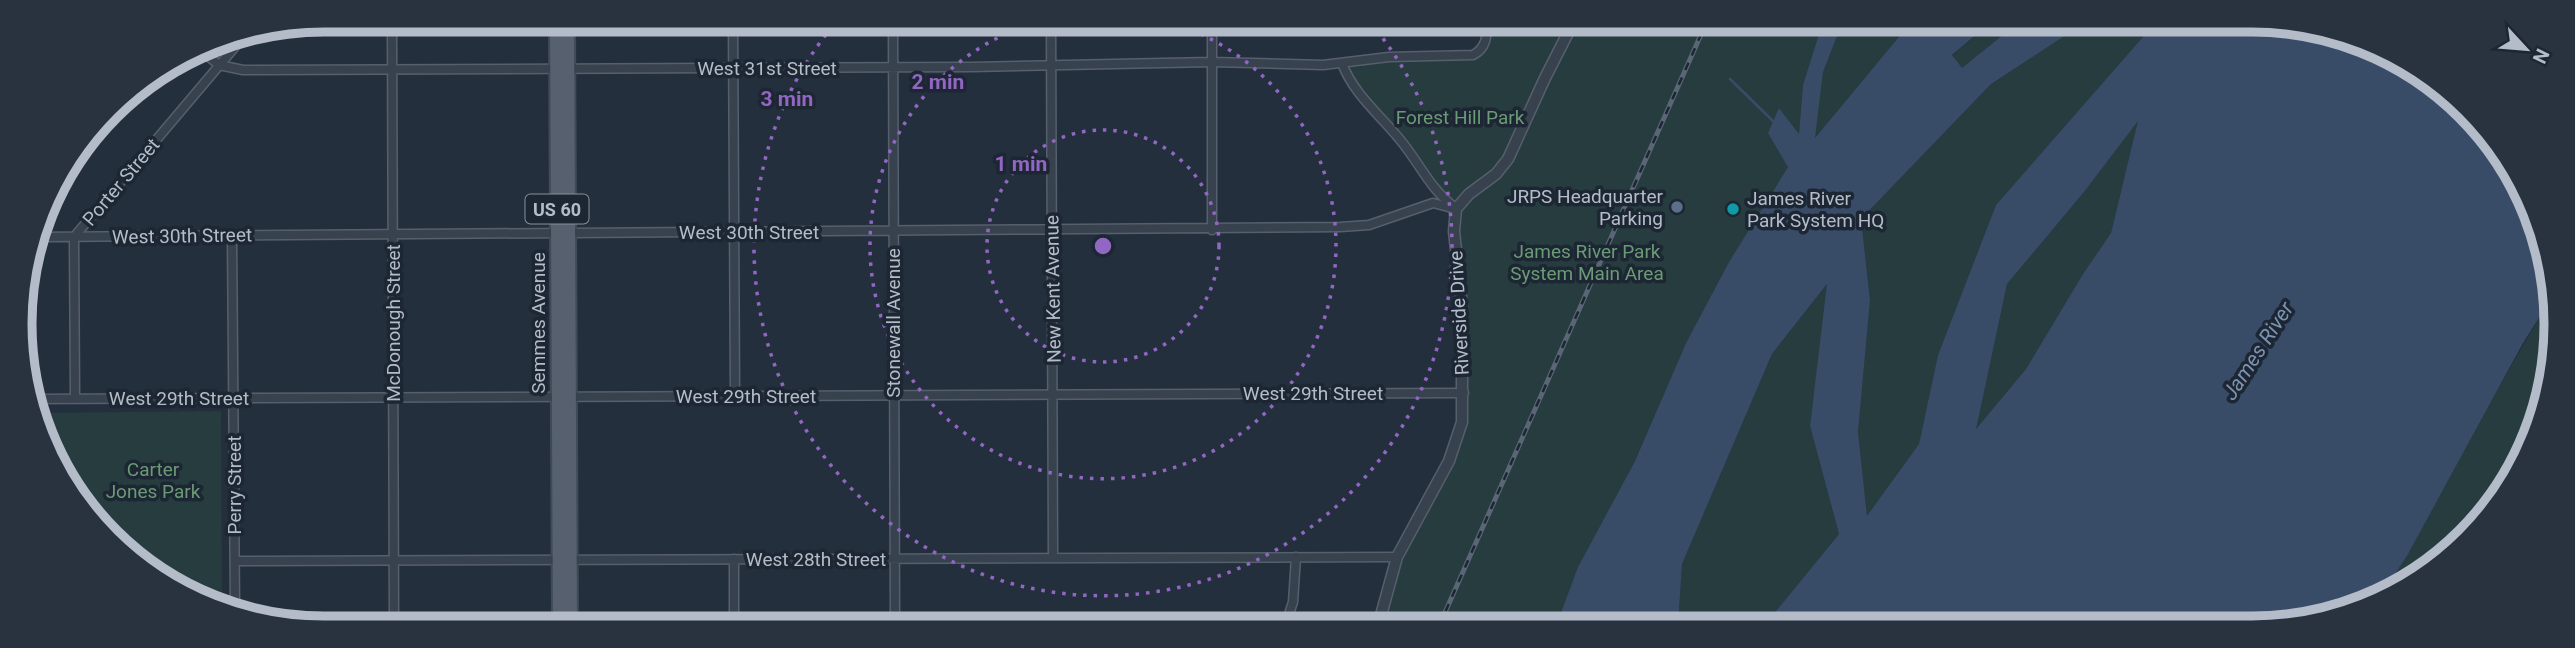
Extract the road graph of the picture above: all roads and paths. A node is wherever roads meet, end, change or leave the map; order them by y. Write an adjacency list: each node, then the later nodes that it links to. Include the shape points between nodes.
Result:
1 (391, 32): 19 (street, McDonough Street)
2 (557, 32): 18 (main road, Semmes Avenue / US 60)
3 (567, 32): 18 (main road, Semmes Avenue / US 60)
4 (733, 32): 17 (street)
5 (893, 32): 16 (street, Stonewall Avenue)
6 (1051, 32): 15 (street, New Kent Avenue)
7 (1212, 32): 12 (street)
8 (1486, 32): 13 (street, West 31st Street, via 1486,42 1473,55)
9 (1568, 32): 20 (street, via 1508,159)
10 (236, 45): 14 (street, Porter Street)
11 (208, 56): 14 (street)
12 (1212, 62): 13 (street, West 31st Street); 15 (street, West 31st Street); 22 (street)
13 (1342, 63): 20 (street, via 1354,88 1394,132 1436,191)
14 (219, 65): 19 (street, West 31st Street, via 243,70); 29 (street, Porter Street)
15 (1051, 66): 16 (street, West 31st Street); 21 (street, New Kent Avenue)
16 (892, 67): 17 (street, West 31st Street); 24 (street, Stonewall Avenue)
17 (732, 68): 18 (street, West 31st Street); 23 (street)
18 (562, 69): 19 (street, West 31st Street); 26 (main road, Semmes Avenue / US 60)
19 (391, 70): 25 (street, McDonough Street)
20 (1456, 209): 22 (street, West 30th Street, via 1427,204 1357,227); 30 (street, Riverside Drive, via 1453,225 1462,294)
21 (1052, 230): 22 (street, West 30th Street); 24 (street, West 30th Street); 31 (street, New Kent Avenue)
22 (1212, 230)
23 (733, 232): 24 (street, West 30th Street); 26 (street, West 30th Street); 32 (street)
24 (893, 232): 33 (street, Stonewall Avenue)
25 (393, 233): 26 (street, West 30th Street); 27 (street, West 30th Street); 34 (street, McDonough Street)
26 (563, 233): 37 (main road, Semmes Avenue / US 60)
27 (232, 235): 29 (street, West 30th Street); 36 (street, Perry Street)
28 (45, 237): 29 (street, West 30th Street)
29 (74, 237): 35 (street, Porter Street)
30 (1464, 393): 31 (street, West 29th Street); 40 (street, Riverside Drive, via 1453,451)
31 (1054, 395): 33 (street, West 29th Street); 41 (street, New Kent Avenue)
32 (735, 396): 33 (street, West 29th Street); 37 (street, West 29th Street)
33 (894, 396): 43 (street, Stonewall Avenue)
34 (394, 397): 36 (street, West 29th Street); 37 (street, West 29th Street); 44 (street, McDonough Street)
35 (75, 398): 36 (street, West 29th Street); 38 (street, West 29th Street)
36 (234, 398): 45 (street, Perry Street)
37 (564, 398): 46 (main road, Semmes Avenue / US 60)
38 (41, 399)
39 (1296, 557): 40 (street, West 28th Street); 41 (street, West 28th Street); 53 (street)
40 (1397, 557): 54 (street, Riverside Drive)
41 (1053, 558): 43 (street, West 28th Street)
42 (734, 559): 43 (street, West 28th Street); 46 (street, West 28th Street); 51 (street)
43 (895, 559): 52 (street, Stonewall Avenue)
44 (394, 560): 45 (street, West 28th Street); 46 (street, West 28th Street); 48 (street, McDonough Street)
45 (234, 561): 47 (street, Perry Street)
46 (565, 561): 49 (main road, Semmes Avenue / US 60); 50 (main road, Semmes Avenue / US 60)
47 (235, 603)
48 (394, 616)
49 (560, 616)
50 (570, 616)
51 (734, 616)
52 (895, 616)
53 (1288, 616)
54 (1381, 616)

